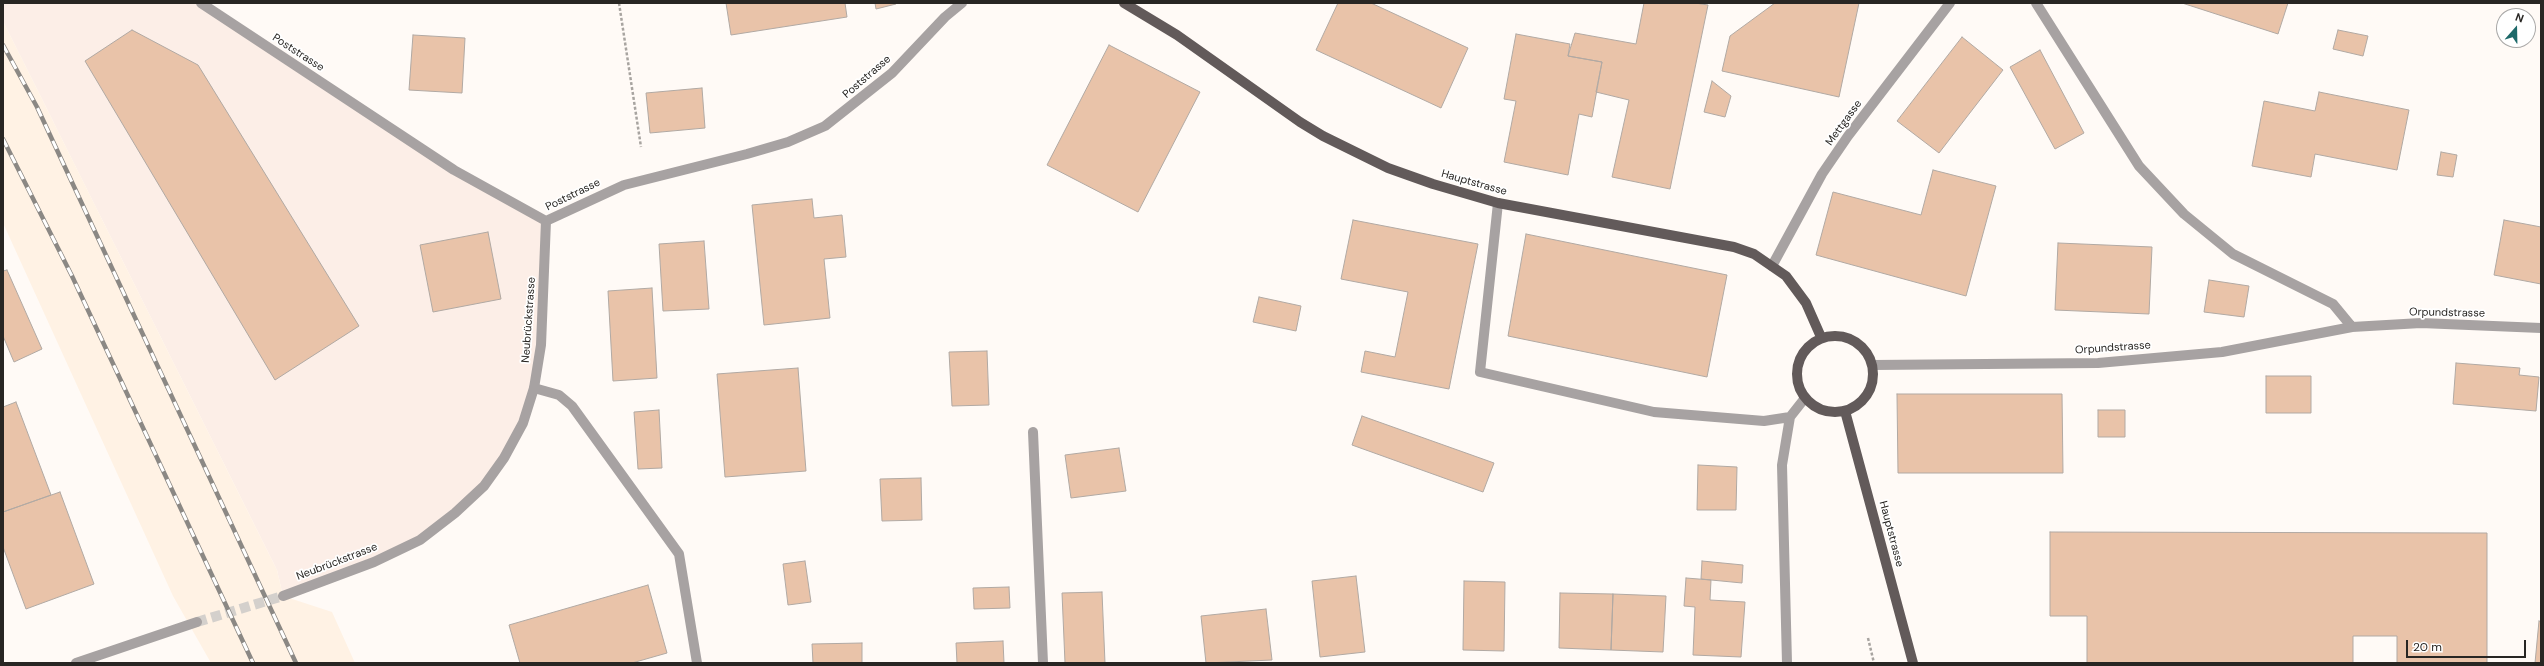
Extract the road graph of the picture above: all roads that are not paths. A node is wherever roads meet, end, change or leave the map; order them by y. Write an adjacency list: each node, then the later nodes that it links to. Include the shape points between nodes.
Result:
1 (201, 3): 7 (street, Poststrasse, via 454,170)
2 (962, 3): 7 (street, Poststrasse, via 945,17 892,73 825,126 788,142 624,185)
3 (1124, 3): 6 (main road, Hauptstrasse, via 1177,34 1278,108 1322,136 1410,176)
4 (1950, 3): 8 (street, Mettgasse, via 1822,174)
5 (2036, 3): 9 (street, via 2139,166 2184,214 2234,254 2333,304)
6 (1498, 203): 8 (main road, Hauptstrasse, via 1734,247 1754,254); 16 (street, via 1480,372 1654,412 1764,421)
7 (546, 221): 13 (street, Neubrückstrasse, via 541,345)
8 (1772, 266): 11 (main road, Hauptstrasse, via 1786,276 1806,303)
9 (2352, 328): 10 (street, Orpundstrasse, via 2422,323); 12 (street, Orpundstrasse, via 2222,352 2106,362)
10 (2541, 328)
11 (1821, 337): 12 (main road, via 1832,335 1853,339 1862,346); 14 (main road, via 1806,348 1798,364 1796,376)
12 (1873, 365): 15 (main road, via 1874,376 1865,399)
13 (534, 388): 18 (street, Neubrückstrasse, via 523,423 504,458 484,486 455,513 420,540 374,562); 21 (street, via 559,395 572,406 679,554)
14 (1805, 398): 15 (main road, via 1823,410); 16 (street)
15 (1845, 411): 24 (main road, Hauptstrasse)
16 (1790, 417): 23 (street, via 1782,465)
17 (1033, 432): 22 (street)
18 (282, 596)
19 (197, 622): 20 (street)
20 (76, 663)
21 (698, 663)
22 (1043, 663)
23 (1787, 663)
24 (1913, 663)

